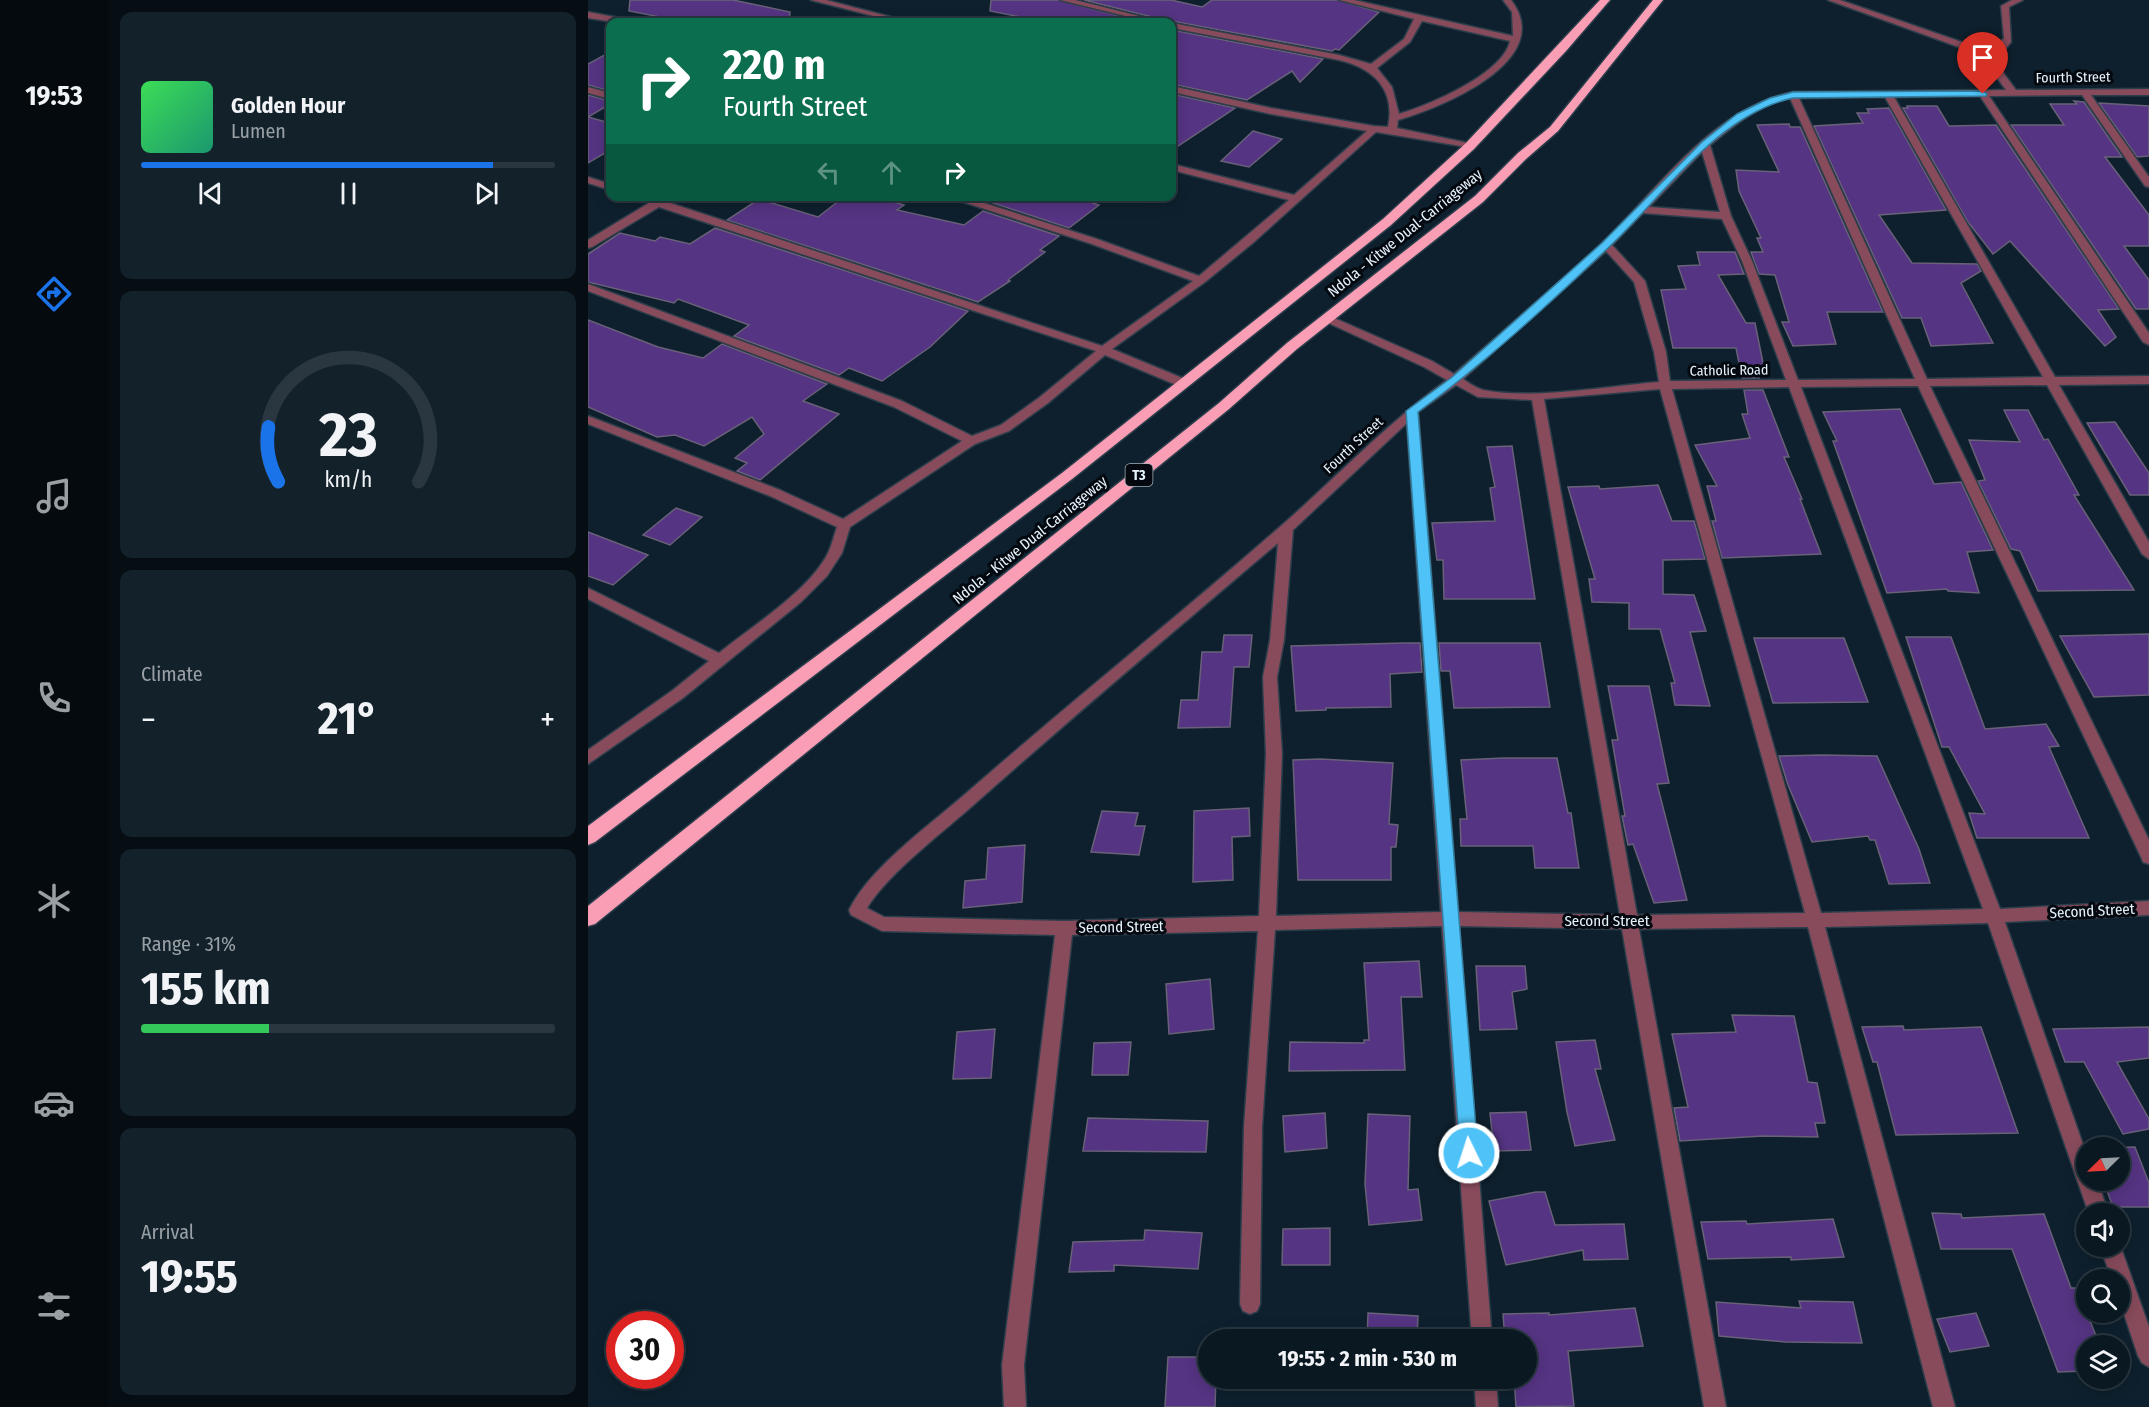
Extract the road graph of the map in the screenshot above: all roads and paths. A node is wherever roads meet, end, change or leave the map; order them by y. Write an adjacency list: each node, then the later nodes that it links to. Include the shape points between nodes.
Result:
1 (815, 0): 12 (street)
2 (1064, 0): 13 (street)
3 (1343, 0): 10 (street)
4 (1507, 0): 15 (street, via 1516,12)
5 (1605, 0): 31 (highway, Ndola - Kitwe Dual-Carriageway)
6 (1658, 0): 46 (highway, Ndola - Kitwe Dual-Carriageway / T3, via 1554,129 1479,199)
7 (1832, 0): 16 (street, via 1964,45)
8 (2019, 0): 16 (street, via 2005,6 2008,37)
9 (588, 15): 11 (street)
10 (1419, 17): 15 (street); 17 (street, via 1412,36 1403,46)
11 (606, 18)
12 (889, 18)
13 (1141, 18)
14 (1176, 26): 17 (street)
15 (1515, 39): 27 (street, via 1513,48 1498,66 1460,94)
16 (1990, 62): 22 (street)
17 (1372, 68): 27 (street, via 1388,88)
18 (588, 90): 25 (street)
19 (1176, 90): 28 (street)
20 (2084, 92): 21 (street, Fourth Street); 22 (street, Fourth Street); 34 (street)
21 (2149, 92)
22 (2013, 93): 24 (street, Fourth Street)
23 (1888, 94): 24 (street, Fourth Street); 26 (street, Fourth Street); 52 (street)
24 (1983, 94): 47 (street)
25 (606, 95)
26 (1793, 95): 30 (street, Fourth Street, via 1773,99 1740,116); 51 (street)
27 (1396, 118): 29 (street)
28 (1374, 129): 29 (street); 36 (street)
29 (1392, 130): 31 (street)
30 (1705, 144): 40 (street, Fourth Street); 41 (street)
31 (1470, 146): 53 (highway, Ndola - Kitwe Dual-Carriageway, via 1387,222)
32 (1176, 168): 36 (street)
33 (588, 180): 35 (street)
34 (2149, 184)
35 (606, 186)
36 (1295, 198): 44 (street)
37 (650, 201): 39 (street)
38 (966, 201): 44 (street)
39 (657, 204): 42 (street); 48 (street)
40 (1641, 210): 41 (street); 43 (street, Fourth Street)
41 (1726, 216): 54 (street)
42 (588, 245)
43 (1606, 245): 49 (street, Fourth Street); 55 (street, via 1639,281 1660,352)
44 (1201, 280): 48 (street)
45 (588, 287): 59 (street, via 898,404)
46 (1328, 319): 49 (street, Catholic Road); 71 (highway, Ndola - Kitwe Dual-Carriageway / T3)
47 (2149, 342)
48 (1104, 350): 53 (street); 59 (street, via 1005,428)
49 (1455, 380): 56 (street, Catholic Road, via 1478,393); 57 (street, Fourth Street)
50 (2149, 381): 52 (street, Catholic Road)
51 (1922, 382): 52 (street, Catholic Road); 54 (street, Catholic Road); 68 (street)
52 (2051, 382): 62 (street)
53 (1183, 383): 67 (highway, Ndola - Kitwe Dual-Carriageway, via 1048,490)
54 (1794, 384): 55 (street, Catholic Road); 70 (street)
55 (1665, 385): 56 (street, Catholic Road); 73 (street)
56 (1537, 396): 74 (street)
57 (1412, 411): 61 (street, Fourth Street); 72 (street)
58 (588, 420): 60 (street, via 776,493)
59 (971, 441): 60 (street)
60 (844, 525): 64 (street, via 835,553 822,573 796,599)
61 (1286, 529): 65 (street, Fourth Street); 75 (street, via 1270,677 1274,754)
62 (2149, 554)
63 (588, 593): 64 (street)
64 (718, 659): 66 (street, via 678,694)
65 (1048, 730): 76 (street, Second Street, via 870,890 857,910 882,924)
66 (588, 758)
67 (588, 837)
68 (2149, 857)
69 (2149, 908): 70 (street, Second Street)
70 (1994, 916): 73 (street, Second Street); 77 (street)
71 (588, 918)
72 (1452, 919): 74 (street, Second Street); 75 (street, Second Street); 80 (street)
73 (1815, 920): 74 (street, Second Street); 86 (street)
74 (1628, 922): 85 (street)
75 (1267, 925): 76 (street, Second Street); 79 (street, via 1253,1127)
76 (1064, 928): 83 (street, via 1013,1365)
77 (2076, 1149)
78 (2114, 1257): 81 (street)
79 (1250, 1304)
80 (1481, 1329)
81 (2149, 1356)
82 (1486, 1389): 84 (street)
83 (1015, 1407)
84 (1487, 1407)
85 (1715, 1407)
86 (1944, 1407)

